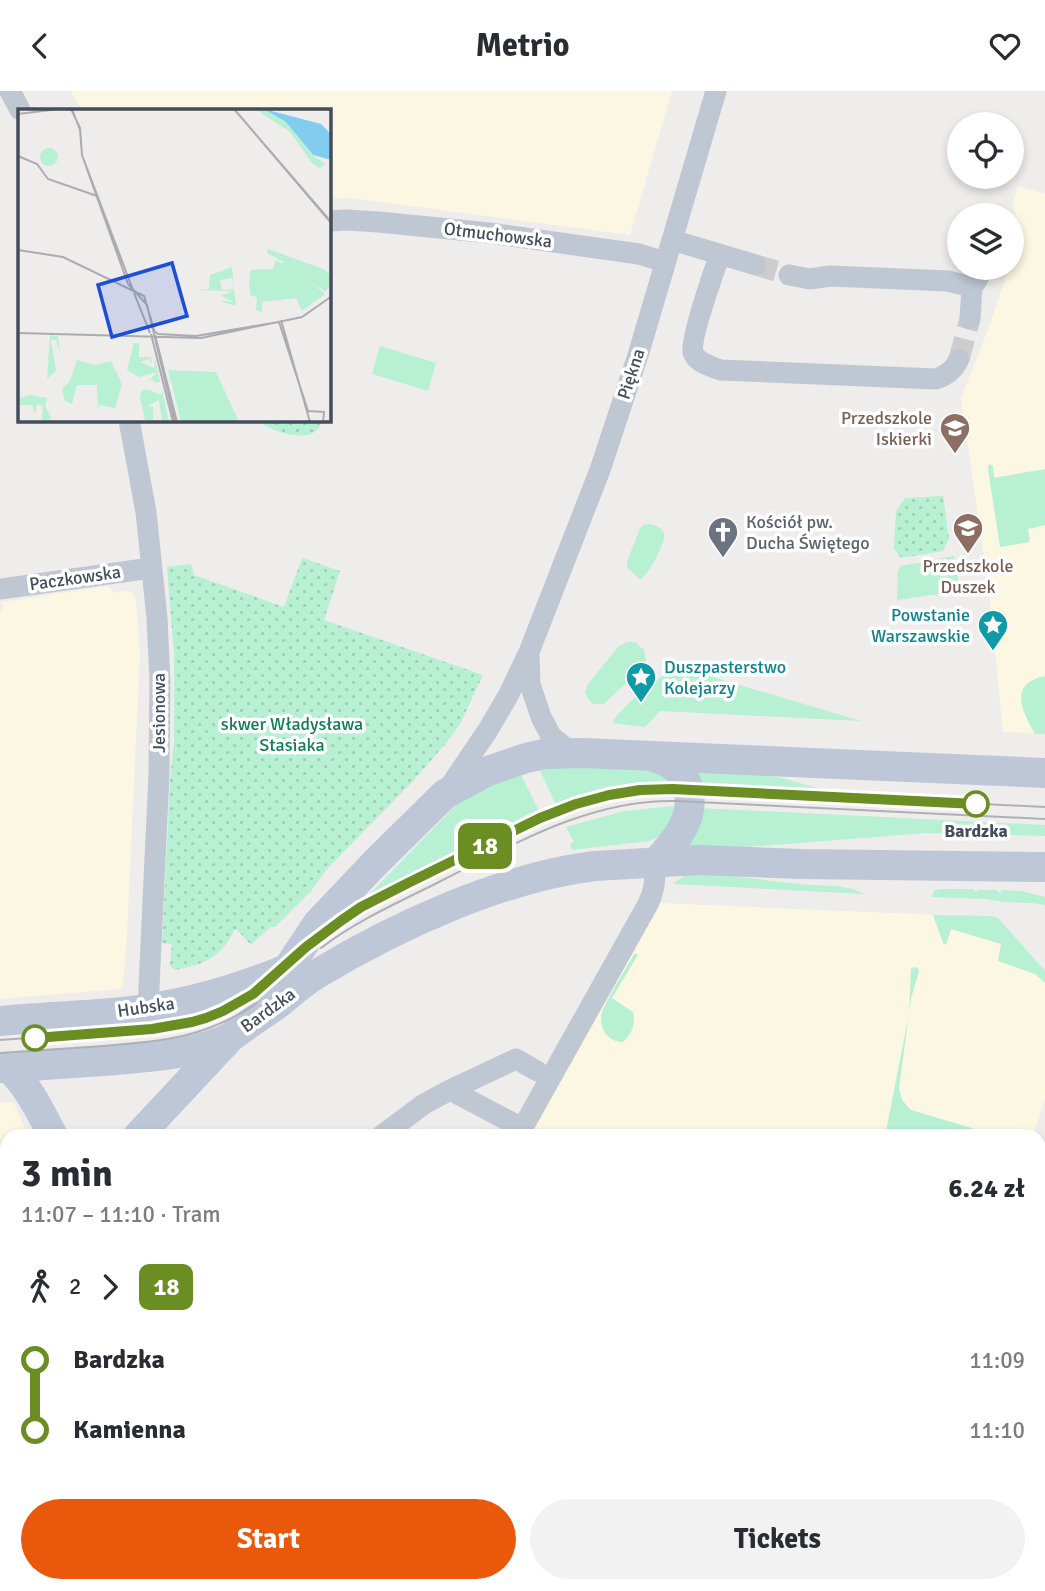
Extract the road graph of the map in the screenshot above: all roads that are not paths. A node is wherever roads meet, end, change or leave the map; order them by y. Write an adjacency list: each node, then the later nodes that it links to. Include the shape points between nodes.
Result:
1 (10, 91): 3 (street)
2 (716, 91): 5 (street, Piękna)
3 (19, 109)
4 (331, 221): 7 (street, Otmuchowska, via 501,235 639,254)
5 (672, 240): 6 (street); 7 (street, Piękna)
6 (720, 254): 8 (street); 13 (street, via 695,336 693,352 704,364 720,370 936,379 946,375)
7 (665, 263): 17 (street, Piękna, via 600,470)
8 (756, 265)
9 (789, 275): 11 (street, via 948,281)
10 (977, 280): 11 (street)
11 (972, 287): 12 (street)
12 (970, 319)
13 (959, 359)
14 (129, 422): 15 (street, Jesionowa)
15 (151, 568): 16 (street, Paczkowska); 27 (street, Jesionowa, via 160,681)
16 (0, 589)
17 (529, 652): 18 (street, Piękna, via 530,684 541,717 551,736); 21 (street, Piękna, via 484,737)
18 (572, 754): 19 (street, Bardzka); 21 (street, Bardzka, via 526,758 488,771)
19 (652, 756): 20 (street, Bardzka); 22 (street, via 681,774 691,802 681,831)
20 (1045, 773)
21 (445, 794): 26 (street, Bardzka, via 318,923)
22 (655, 863): 23 (street, Bardzka); 29 (street, Bardzka, via 572,870 519,882 447,909 315,975); 37 (street, via 649,904)
23 (995, 866): 24 (street, Bardzka); 25 (street)
24 (1045, 867)
25 (1045, 884)
26 (288, 968): 27 (street, Hubska, via 218,994); 29 (street, Bardzka)
27 (148, 1008): 28 (street, Hubska)
28 (0, 1021)
29 (231, 1037): 30 (street, via 168,1056); 34 (street)
30 (5, 1068): 33 (street, via 22,1079)
31 (537, 1071): 32 (street, via 516,1059)
32 (450, 1090): 35 (street); 36 (street)
33 (50, 1129)
34 (145, 1129)
35 (390, 1129)
36 (515, 1129)
37 (522, 1129)

